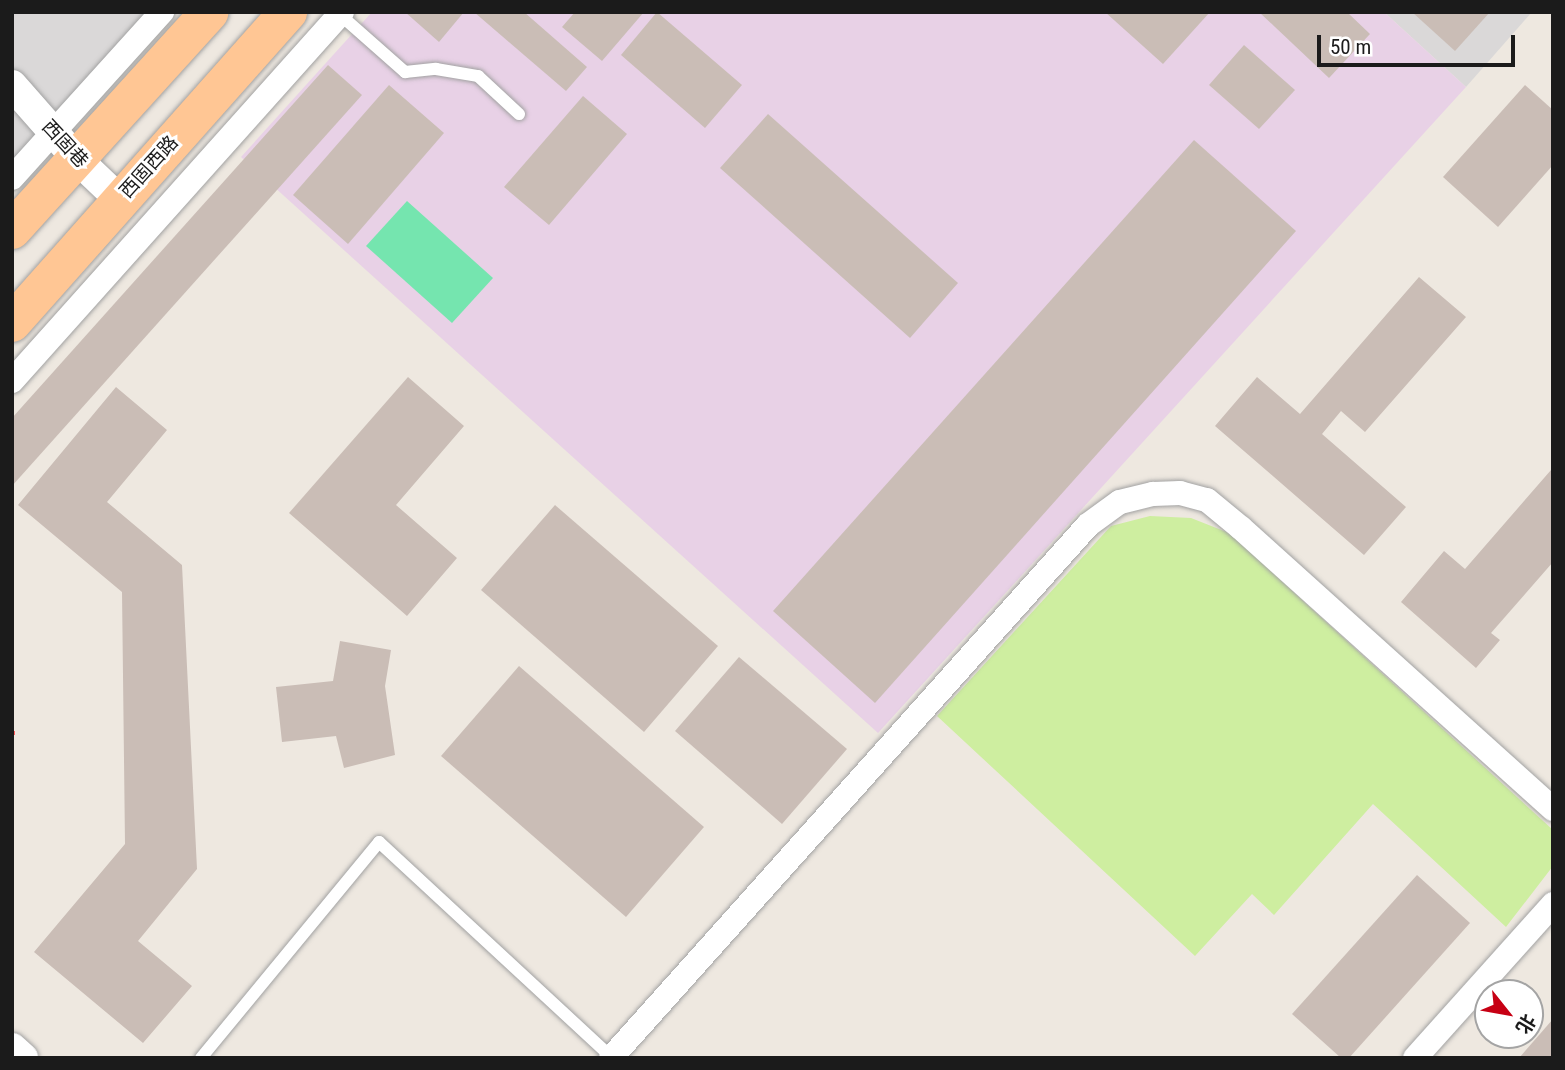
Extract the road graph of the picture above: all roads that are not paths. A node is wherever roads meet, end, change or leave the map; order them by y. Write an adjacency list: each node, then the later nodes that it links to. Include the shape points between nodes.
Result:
1 (162, 12): 7 (street)
2 (210, 12): 7 (main road)
3 (288, 12): 9 (main road, 西固西路)
4 (340, 13): 6 (lane, via 405,72 436,69 478,76); 12 (street)
5 (12, 85): 7 (street, 西固巷)
6 (519, 114)
7 (66, 146): 8 (street); 9 (street, 西固巷); 10 (main road)
8 (12, 178)
9 (120, 200): 11 (main road, 西固西路)
10 (12, 230)
11 (12, 323)
12 (12, 381)
13 (1553, 809): 18 (street, via 1207,500 1180,493 1120,502 1088,525)
14 (1553, 904): 19 (street)
15 (12, 1048): 16 (street)
16 (23, 1058)
17 (201, 1058): 18 (lane, via 379,842)
18 (611, 1058)
19 (1415, 1058)

